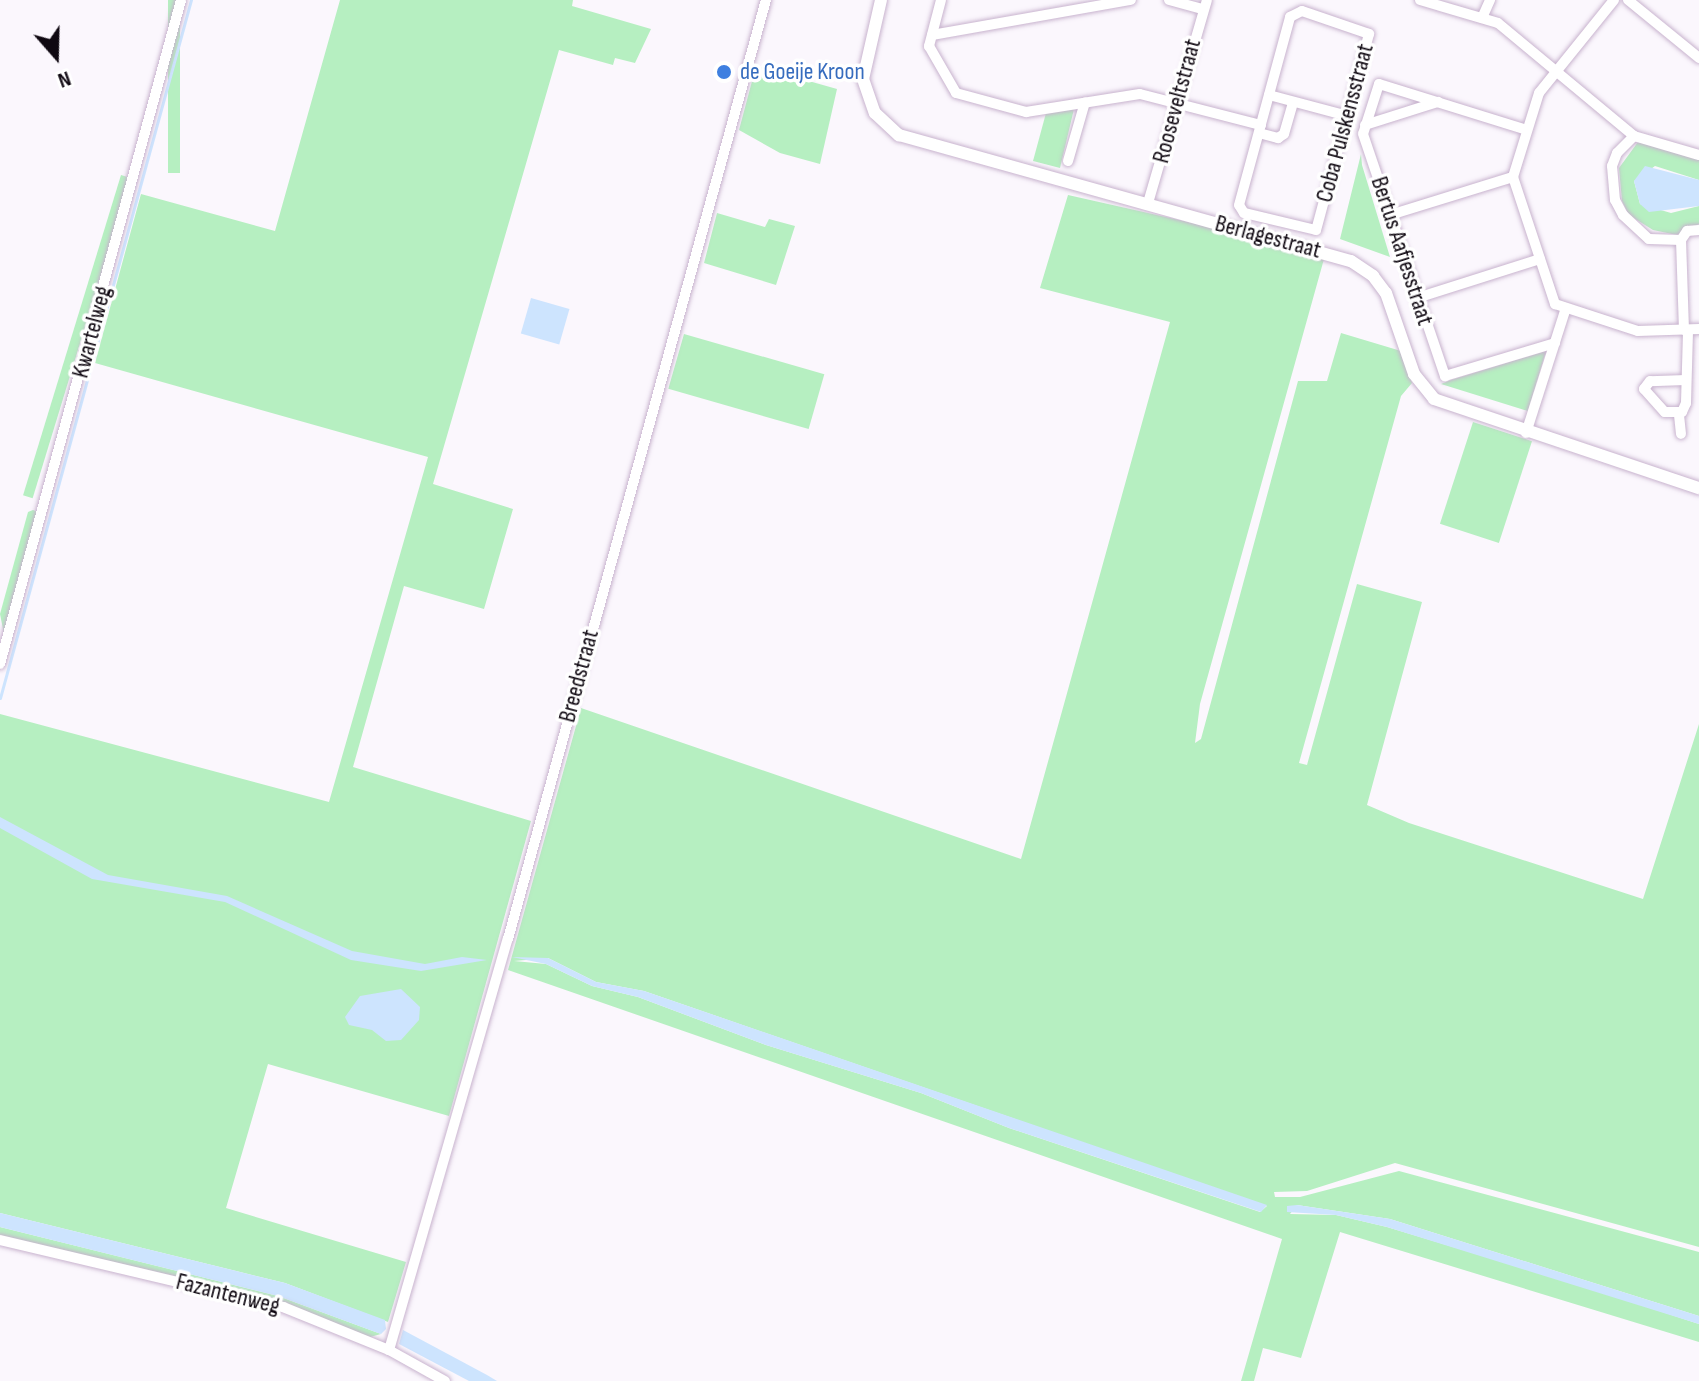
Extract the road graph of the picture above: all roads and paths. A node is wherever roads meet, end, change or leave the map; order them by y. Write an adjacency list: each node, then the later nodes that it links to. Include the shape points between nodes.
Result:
1 (181, 0): 44 (street, Kwartelweg)
2 (766, 0): 46 (street, Breedstraat, via 508,939)
3 (881, 0): 30 (street, Berlagestraat, via 863,79 869,101 888,128 924,144)
4 (941, 0): 14 (street)
5 (1131, 0): 11 (street)
6 (1169, 0): 12 (street)
7 (1420, 0): 13 (street)
8 (1490, 0): 13 (street)
9 (1614, 0): 16 (street)
10 (1628, 0): 15 (street)
11 (1107, 2): 14 (street)
12 (1205, 5): 21 (street, Rooseveltstraat)
13 (1482, 18): 16 (street, via 1498,23)
14 (932, 35): 18 (street, via 929,46 956,93 1026,112)
15 (1699, 58)
16 (1556, 70): 25 (street, via 1539,93); 26 (street)
17 (1269, 95): 19 (street); 22 (street, Coba Pulskensstraat, via 1292,12 1368,32); 24 (street)
18 (1085, 102): 21 (street, via 1140,94); 28 (street)
19 (1293, 102): 22 (street); 24 (street, via 1284,134 1278,138)
20 (1438, 102): 23 (street); 23 (street, Coba Pulskensstraat, via 1376,85); 25 (street)
21 (1177, 103): 24 (street); 30 (street, Rooseveltstraat)
22 (1348, 116): 24 (street, Coba Pulskensstraat, via 1316,230 1240,210)
23 (1365, 125): 31 (street, Bertus Aafjesstraat)
24 (1260, 129)
25 (1527, 130): 29 (street)
26 (1634, 136): 27 (street); 33 (street, via 1612,166 1615,200 1649,239)
27 (1699, 155)
28 (1068, 161)
29 (1513, 177): 31 (street); 34 (street)
30 (1148, 203): 41 (street, Berlagestraat, via 1363,267 1386,293 1414,374 1427,393 1452,409)
31 (1390, 215): 35 (street, Bertus Aafjesstraat)
32 (1699, 230): 33 (street, via 1687,231)
33 (1681, 240): 37 (street)
34 (1540, 259): 35 (street); 36 (street, via 1555,304)
35 (1417, 298): 38 (street, Bertus Aafjesstraat, via 1445,376)
36 (1566, 308): 37 (street, via 1638,331); 38 (street)
37 (1690, 330): 39 (street)
38 (1555, 343): 41 (street)
39 (1686, 380): 40 (street, via 1686,403); 40 (street, via 1644,385 1655,405)
40 (1679, 415): 42 (street)
41 (1526, 433): 43 (street, Berlagestraat)
42 (1681, 434)
43 (1699, 488)
44 (0, 664)
45 (0, 1240): 46 (street, Fazantenweg, via 283,1307)
46 (389, 1350): 47 (street, Fazantenweg)
47 (445, 1381)

